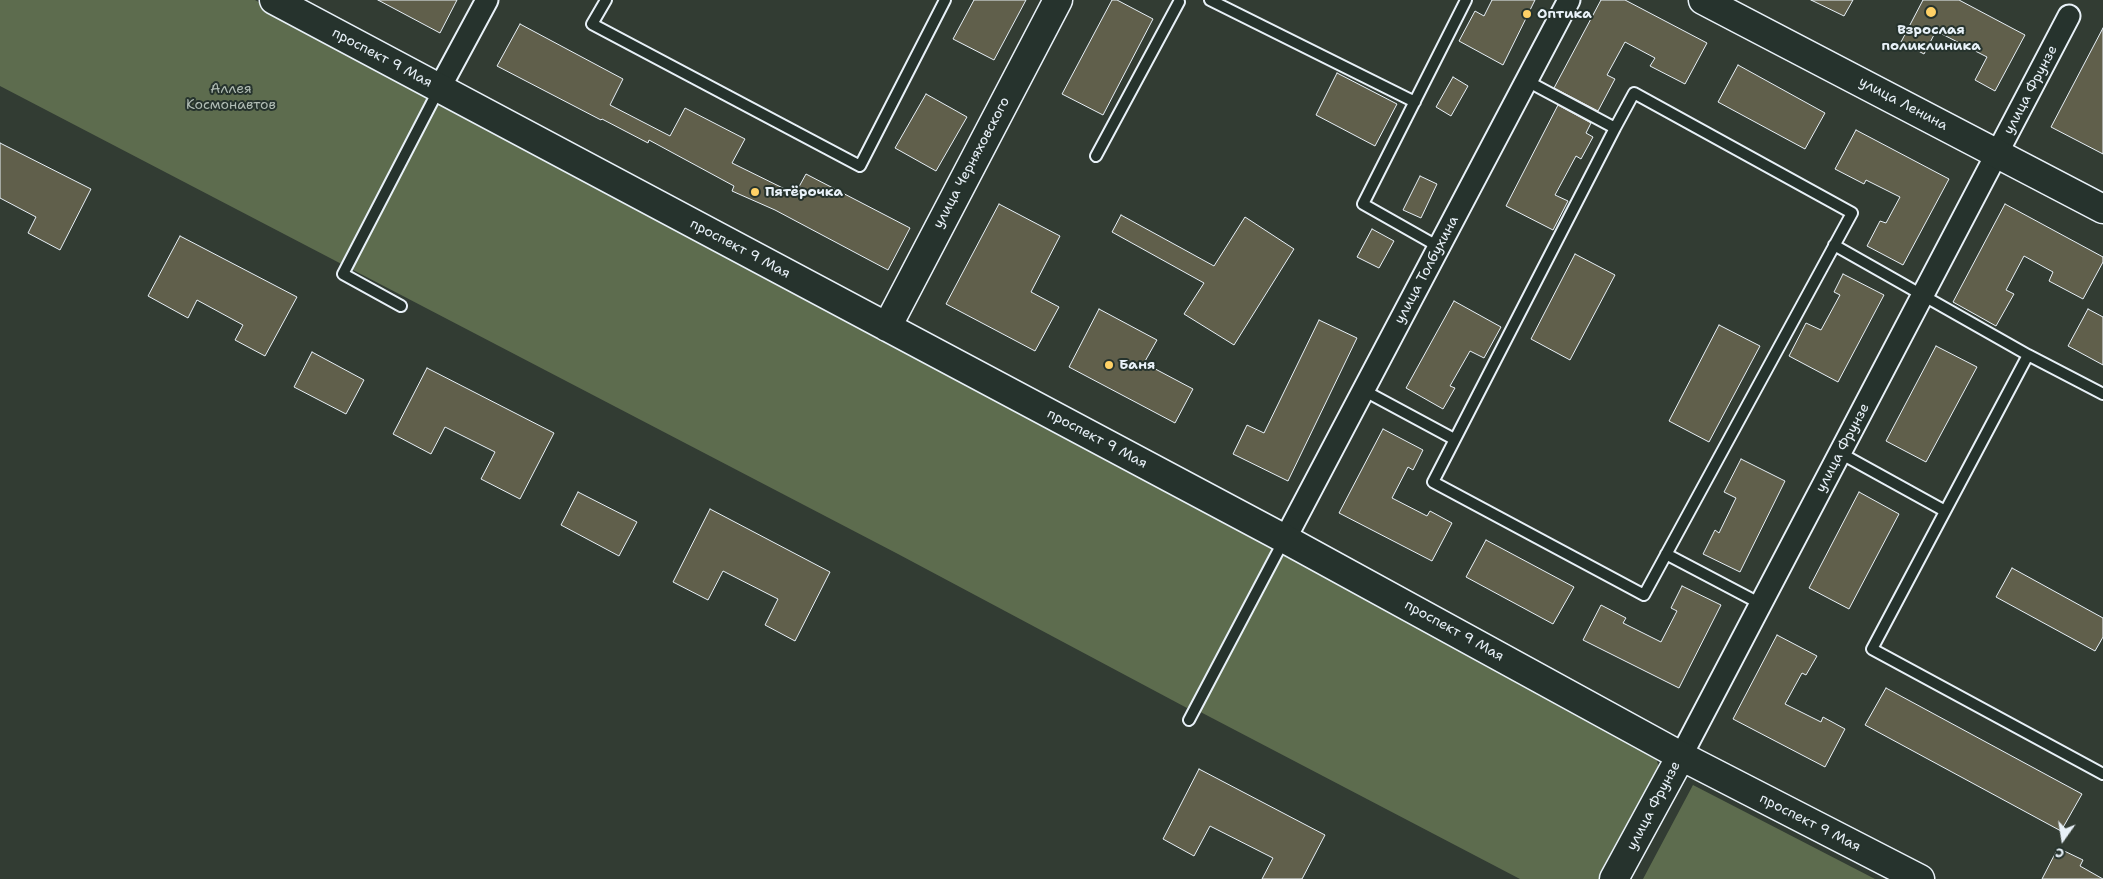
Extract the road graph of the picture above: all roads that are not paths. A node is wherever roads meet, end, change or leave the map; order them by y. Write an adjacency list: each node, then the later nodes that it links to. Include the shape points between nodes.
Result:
1 (274, 0): 13 (street, проспект 9 Мая)
2 (487, 0): 13 (street)
3 (606, 0): 4 (lane, via 592,24 860,166)
4 (945, 0)
5 (1058, 0): 23 (street, улица Черняховского)
6 (1210, 0): 14 (lane)
7 (1466, 0): 14 (lane)
8 (1569, 0): 12 (street, улица Толбухина)
9 (1702, 0): 16 (street, улица Ленина)
10 (1177, 1): 17 (lane)
11 (2069, 16): 16 (street, улица Фрунзе)
12 (1527, 81): 15 (lane); 20 (street, улица Толбухина)
13 (439, 89): 22 (lane, via 344,274); 23 (street, проспект 9 Мая)
14 (1415, 102): 20 (lane, via 1363,204)
15 (1616, 128): 19 (lane, via 1634,93 1852,212); 27 (lane)
16 (1998, 154): 18 (street, улица Ленина); 21 (street, улица Фрунзе)
17 (1096, 156)
18 (2103, 209)
19 (1834, 245): 21 (lane); 31 (lane)
20 (1439, 247): 25 (street, улица Толбухина)
21 (1923, 295): 24 (lane); 28 (street, улица Фрунзе)
22 (401, 306)
23 (886, 327): 30 (street, проспект 9 Мая)
24 (2028, 354): 26 (lane); 29 (lane)
25 (1363, 390): 27 (lane); 30 (street, улица Толбухина)
26 (2103, 394)
27 (1454, 439): 31 (lane, via 1433,482 1644,595)
28 (1840, 453): 29 (lane); 32 (street, улица Фрунзе)
29 (1945, 511): 35 (lane, via 1872,650)
30 (1285, 539): 33 (lane); 34 (street, проспект 9 Мая)
31 (1666, 554): 32 (lane)
32 (1761, 604): 34 (street, улица Фрунзе)
33 (1189, 720)
34 (1681, 756): 36 (street, улица Фрунзе); 37 (street, проспект 9 Мая)
35 (2103, 774)
36 (1614, 879)
37 (1920, 879)

